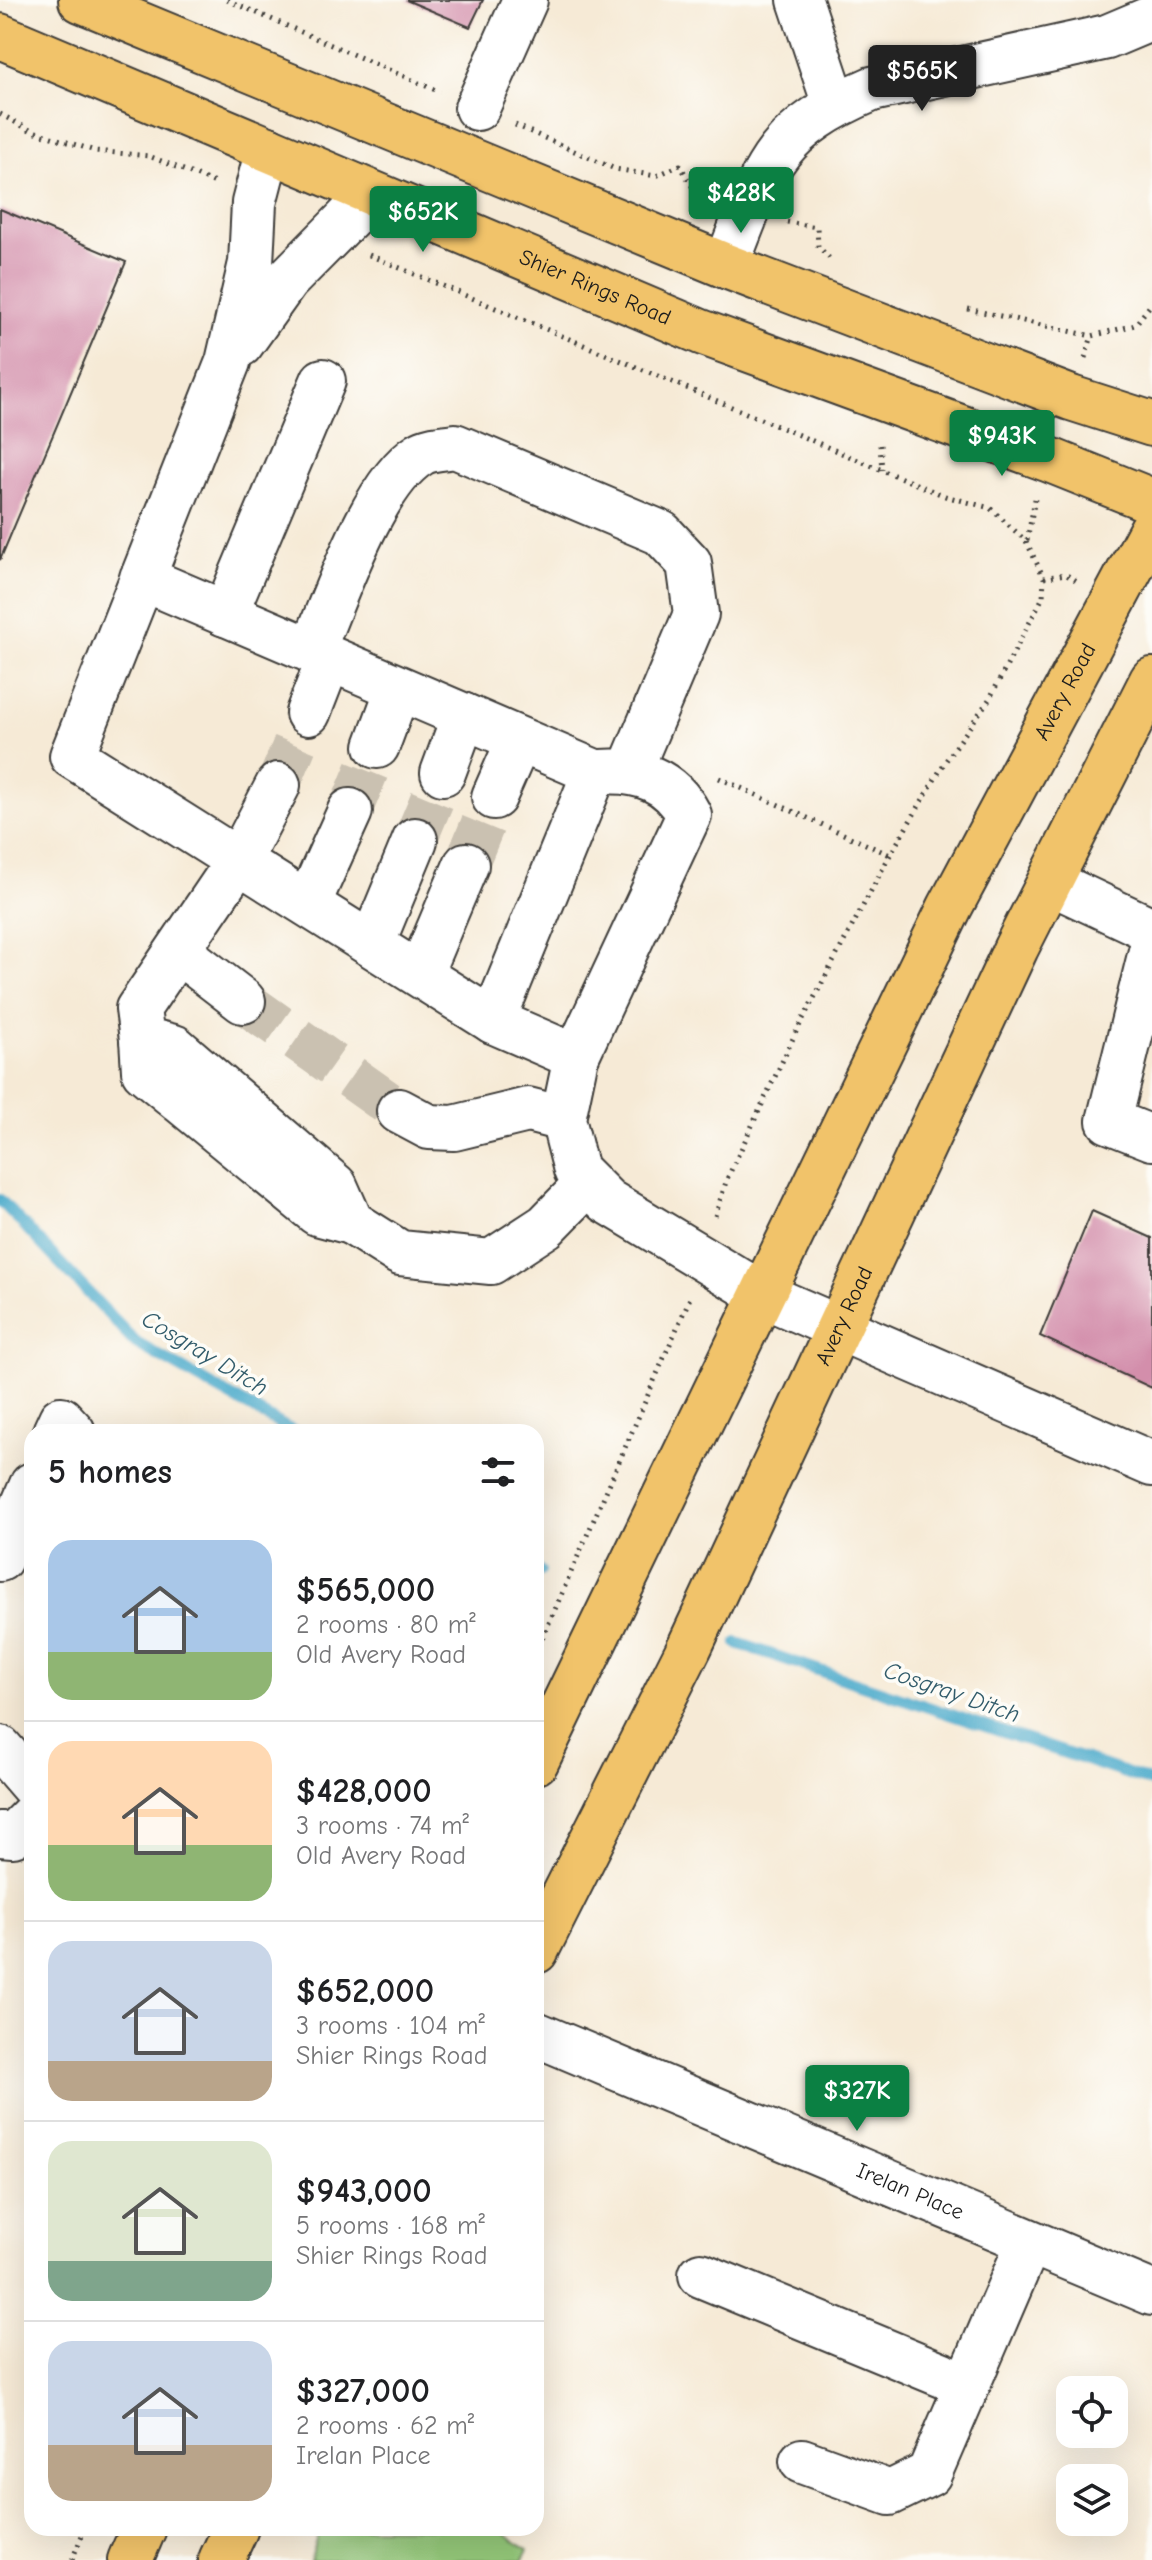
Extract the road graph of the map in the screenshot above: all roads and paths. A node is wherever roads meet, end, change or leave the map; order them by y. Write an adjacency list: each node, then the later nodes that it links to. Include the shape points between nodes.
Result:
1 (81, 0): 16 (main road)
2 (227, 0): 8 (path)
3 (525, 0): 8 (street)
4 (800, 0): 7 (street)
5 (1152, 18): 7 (street, via 1107,37 872,89)
6 (0, 36): 10 (main road, Shier Rings Road)
7 (835, 105): 13 (street, via 795,132 771,161)
8 (477, 108): 13 (path, via 615,169 656,176 680,165 692,186)
9 (0, 114): 12 (path, via 30,130 95,151 149,156)
10 (268, 149): 11 (main road, Shier Rings Road); 12 (street)
11 (372, 194): 14 (street); 22 (main road, Shier Rings Road, via 701,332)
12 (254, 203): 19 (street, via 251,263)
13 (749, 208): 15 (path, via 800,227 817,227 818,246); 16 (street)
14 (330, 238): 19 (street, via 286,281); 40 (path, via 907,481 990,508 1026,541 1044,578 1043,597 990,698)
15 (834, 262)
16 (726, 266): 21 (main road)
17 (1152, 303): 18 (path, via 1135,325 1092,336)
18 (956, 306)
19 (228, 362): 24 (street)
20 (323, 381): 25 (street)
21 (1152, 424)
22 (1152, 501)
23 (1152, 529): 58 (main road, Avery Road, via 950,907)
24 (142, 578): 25 (street); 41 (street, via 72,756)
25 (225, 614): 26 (street)
26 (321, 655): 28 (street); 29 (street); 33 (street, via 380,498 422,452 455,446 661,533 689,563 696,614)
27 (1152, 680): 43 (main road, Avery Road)
28 (398, 689): 30 (street); 32 (street)
29 (308, 713)
30 (464, 716): 31 (street); 34 (street)
31 (519, 740): 33 (street); 37 (street)
32 (377, 746)
33 (612, 771): 51 (street); 52 (street, via 678,794 689,815)
34 (443, 773)
35 (711, 775): 40 (path)
36 (278, 785): 41 (street)
37 (494, 797)
38 (350, 811): 44 (street)
39 (415, 840): 46 (street)
40 (890, 855): 57 (path, via 796,1032 733,1166)
41 (239, 860): 44 (street); 48 (street)
42 (466, 865): 49 (street)
43 (1050, 882): 45 (street); 59 (main road, Avery Road)
44 (308, 904): 46 (street)
45 (1152, 930)
46 (372, 944): 49 (street)
47 (1152, 947): 55 (street, via 1109,1121)
48 (178, 951): 50 (street); 56 (street, via 138,1009 142,1039 174,1047 335,1186 351,1222 400,1253 491,1262 546,1226)
49 (420, 974): 51 (street)
50 (243, 1001)
51 (493, 1021): 52 (street)
52 (576, 1057): 54 (street)
53 (399, 1111): 54 (street, via 429,1127 454,1128 528,1110)
54 (563, 1119): 56 (street, via 576,1170)
55 (1152, 1138)
56 (588, 1183): 57 (street, via 607,1201)
57 (700, 1260): 58 (street); 63 (path, via 689,1299)
58 (763, 1295): 59 (street); 64 (main road, Avery Road)
59 (838, 1329): 60 (street); 67 (main road, Avery Road, via 689,1648)
60 (1152, 1464)
61 (24, 1504): 62 (street)
62 (0, 1559)
63 (544, 1634)
64 (544, 1746)
65 (24, 1777): 66 (street, via 13,1835)
66 (0, 1834)
67 (544, 1935)
68 (544, 2037): 69 (street, Irelan Place)
69 (1029, 2242): 71 (street, Irelan Place); 72 (street)
70 (701, 2275): 72 (street)
71 (1152, 2293)
72 (967, 2385): 73 (street, via 929,2474 890,2493)
73 (802, 2461)
74 (82, 2536): 77 (path)
75 (140, 2536): 78 (main road)
76 (232, 2536): 79 (main road)
77 (72, 2560)
78 (130, 2560)
79 (221, 2560)

